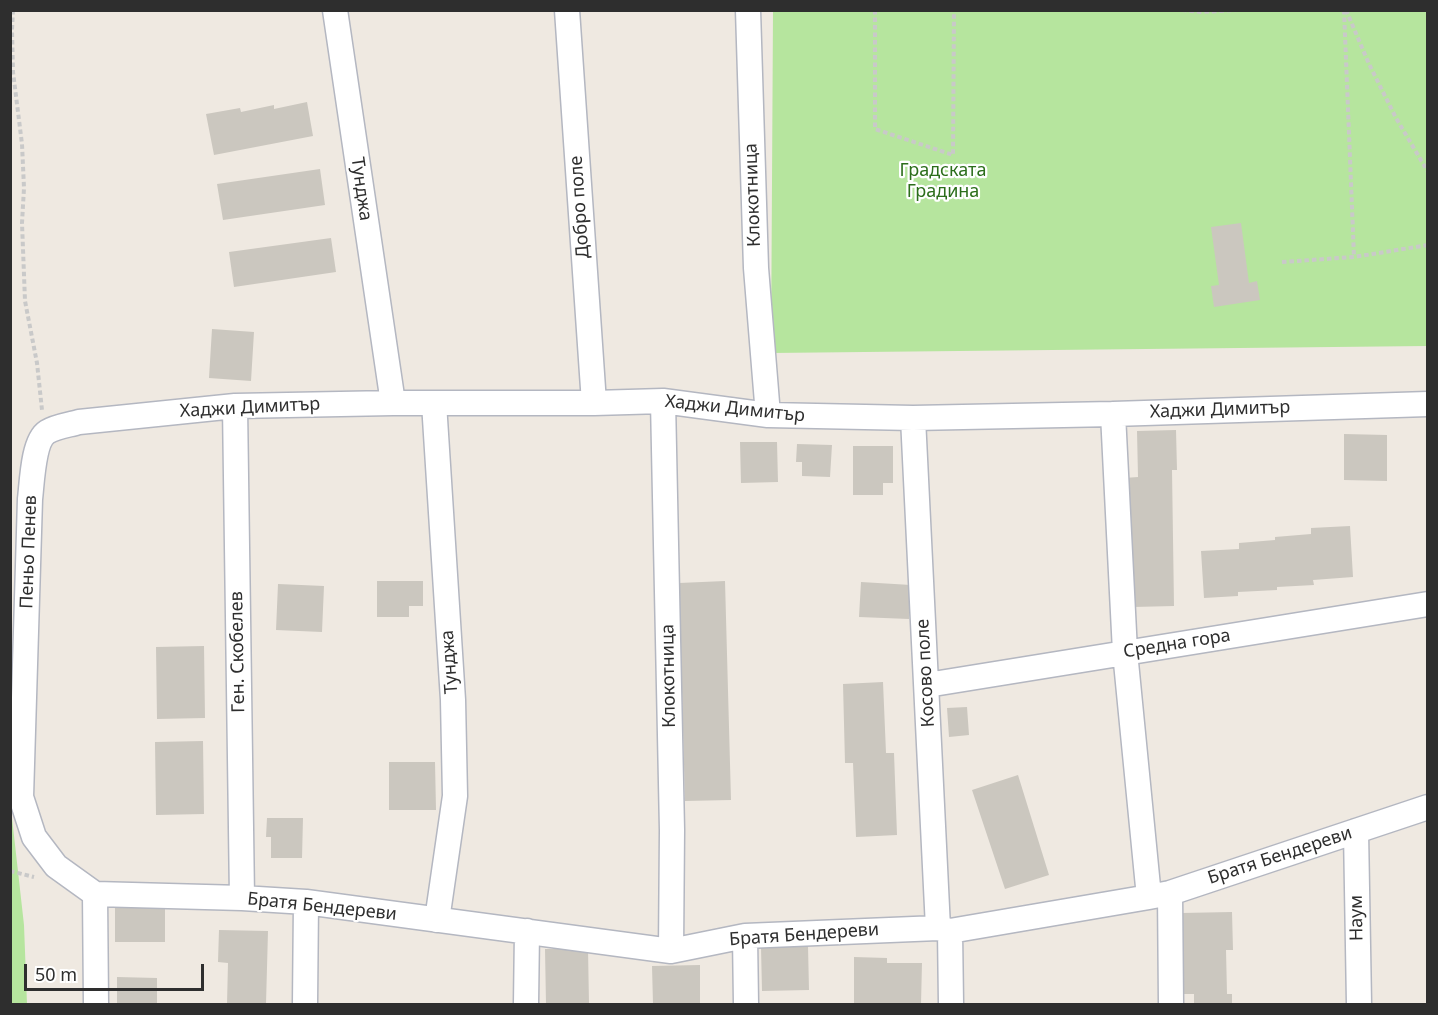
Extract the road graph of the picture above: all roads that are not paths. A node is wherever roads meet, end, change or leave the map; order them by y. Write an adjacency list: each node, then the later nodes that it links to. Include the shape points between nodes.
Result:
1 (335, 10): 5 (street, Тунджа)
2 (567, 10): 7 (street, Добро поле)
3 (748, 10): 11 (street, Клокотница, via 756,268)
4 (663, 401): 7 (street, Хаджи Димитър); 11 (street, Хаджи Димитър); 27 (street, Клокотница)
5 (393, 403): 6 (street, Хаджи Димитър); 9 (street, Хаджи Димитър)
6 (434, 403): 7 (street, Хаджи Димитър); 23 (street, Тунджа, via 453,700 455,796)
7 (594, 403)
8 (1428, 404): 10 (street, Хаджи Димитър)
9 (235, 406): 13 (street, Хаджи Димитър, via 79,422); 21 (street, Ген. Скобелев)
10 (1113, 414): 12 (street, Хаджи Димитър); 15 (street)
11 (768, 416): 12 (street, Хаджи Димитър)
12 (914, 418): 16 (street, Косово поле)
13 (45, 433): 19 (street, Пеньо Пенев, via 36,451 30,499 21,797 34,837 56,866)
14 (1428, 603): 15 (street, Средна гора)
15 (1125, 652): 16 (street, Средна гора); 20 (street)
16 (927, 685): 24 (street, Косово поле)
17 (1428, 807): 18 (street, Братя Бендереви)
18 (1356, 831): 20 (street, Братя Бендереви); 34 (street, Наум)
19 (95, 894): 21 (street, Братя Бендереви); 28 (street)
20 (1159, 895): 24 (street, Братя Бендереви); 33 (street)
21 (242, 898): 22 (street, Братя Бендереви)
22 (306, 902): 23 (street, Братя Бендереви); 29 (street)
23 (437, 920): 25 (street, Братя Бендереви)
24 (944, 929): 26 (street, Братя Бендереви); 32 (street, Косово поле)
25 (527, 931): 27 (street, Братя Бендереви); 30 (street)
26 (745, 936): 27 (street, Братя Бендереви); 31 (street)
27 (671, 951)
28 (96, 1005)
29 (305, 1005)
30 (526, 1005)
31 (746, 1005)
32 (951, 1005)
33 (1171, 1005)
34 (1359, 1005)

